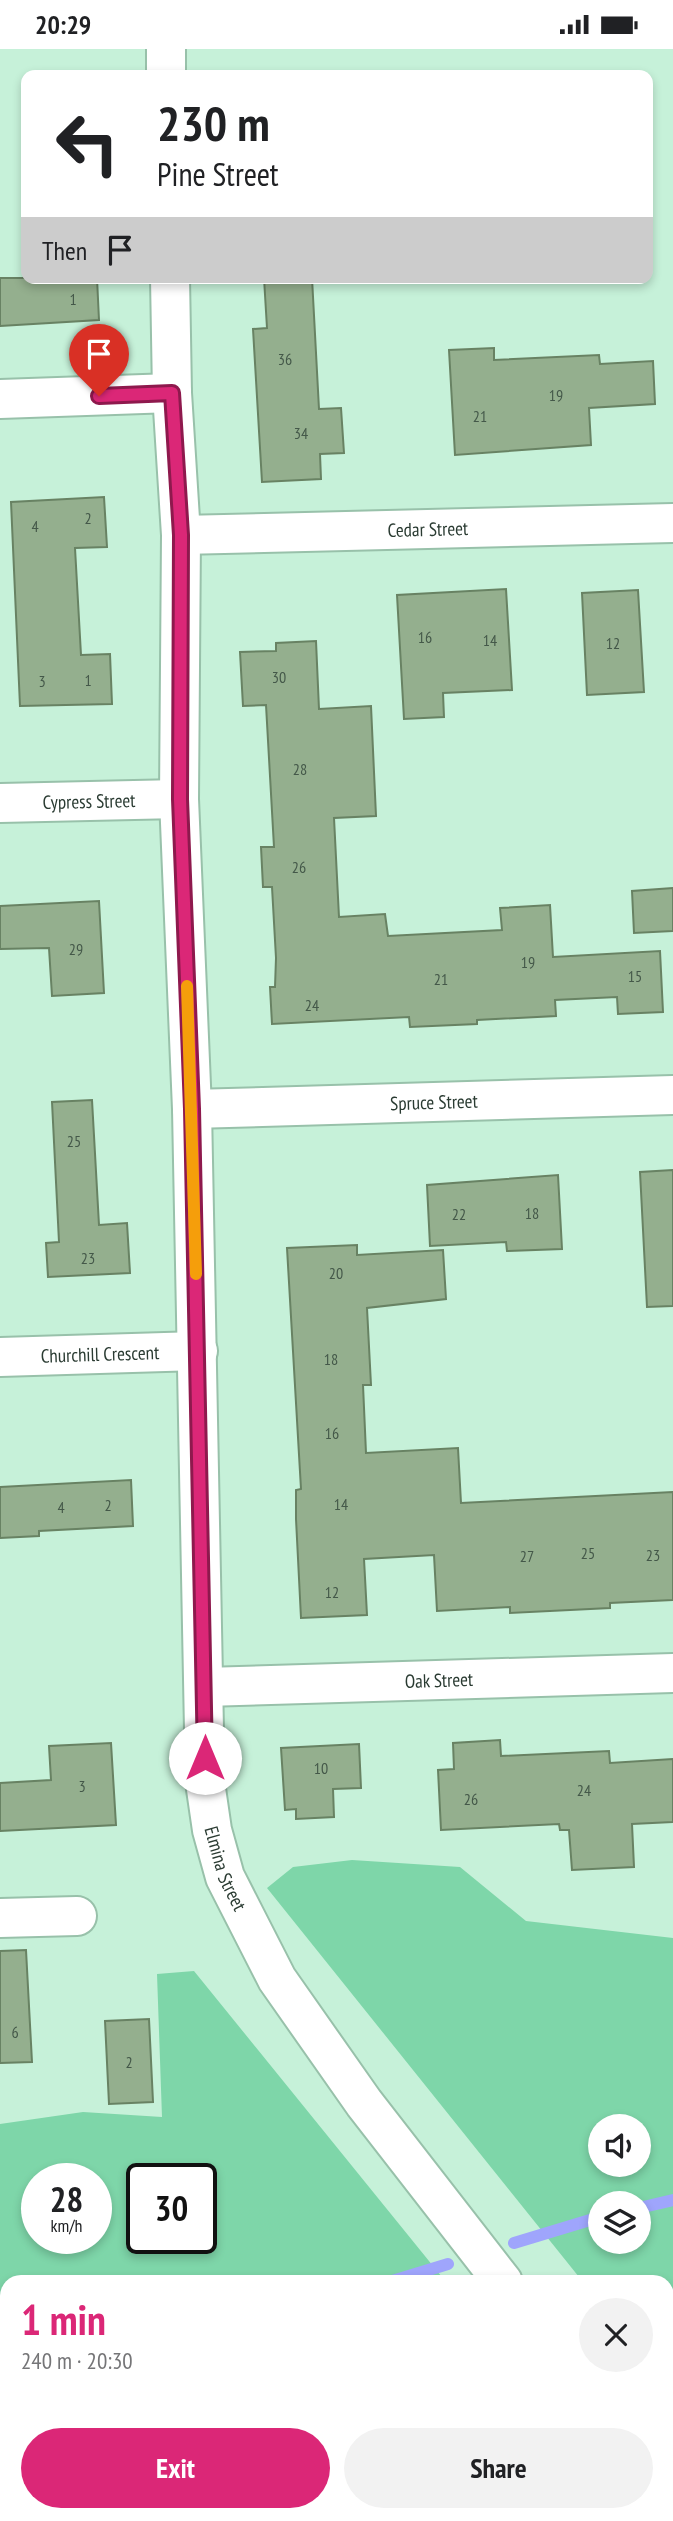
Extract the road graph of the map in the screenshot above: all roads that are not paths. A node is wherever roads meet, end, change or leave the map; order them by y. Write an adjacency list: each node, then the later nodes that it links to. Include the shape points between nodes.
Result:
1 (166, 49): 2 (street)
2 (166, 70)
3 (170, 284): 4 (street, Elmina Street)
4 (172, 393): 5 (street); 7 (street, Elmina Street)
5 (0, 399)
6 (673, 523): 7 (street, Cedar Street)
7 (181, 535): 8 (street, Elmina Street)
8 (180, 799): 9 (street, Cypress Street); 11 (street, Elmina Street)
9 (0, 803)
10 (673, 1095): 11 (street, Spruce Street)
11 (192, 1109): 12 (street, Elmina Street)
12 (198, 1351): 13 (street, Churchill Crescent); 15 (street, Elmina Street)
13 (0, 1357)
14 (673, 1673): 15 (street, Oak Street)
15 (205, 1687): 18 (street, Elmina Street, via 205,1782 212,1830 225,1877 250,1930 327,2053)
16 (77, 1916): 17 (street)
17 (0, 1918)
18 (498, 2275)

